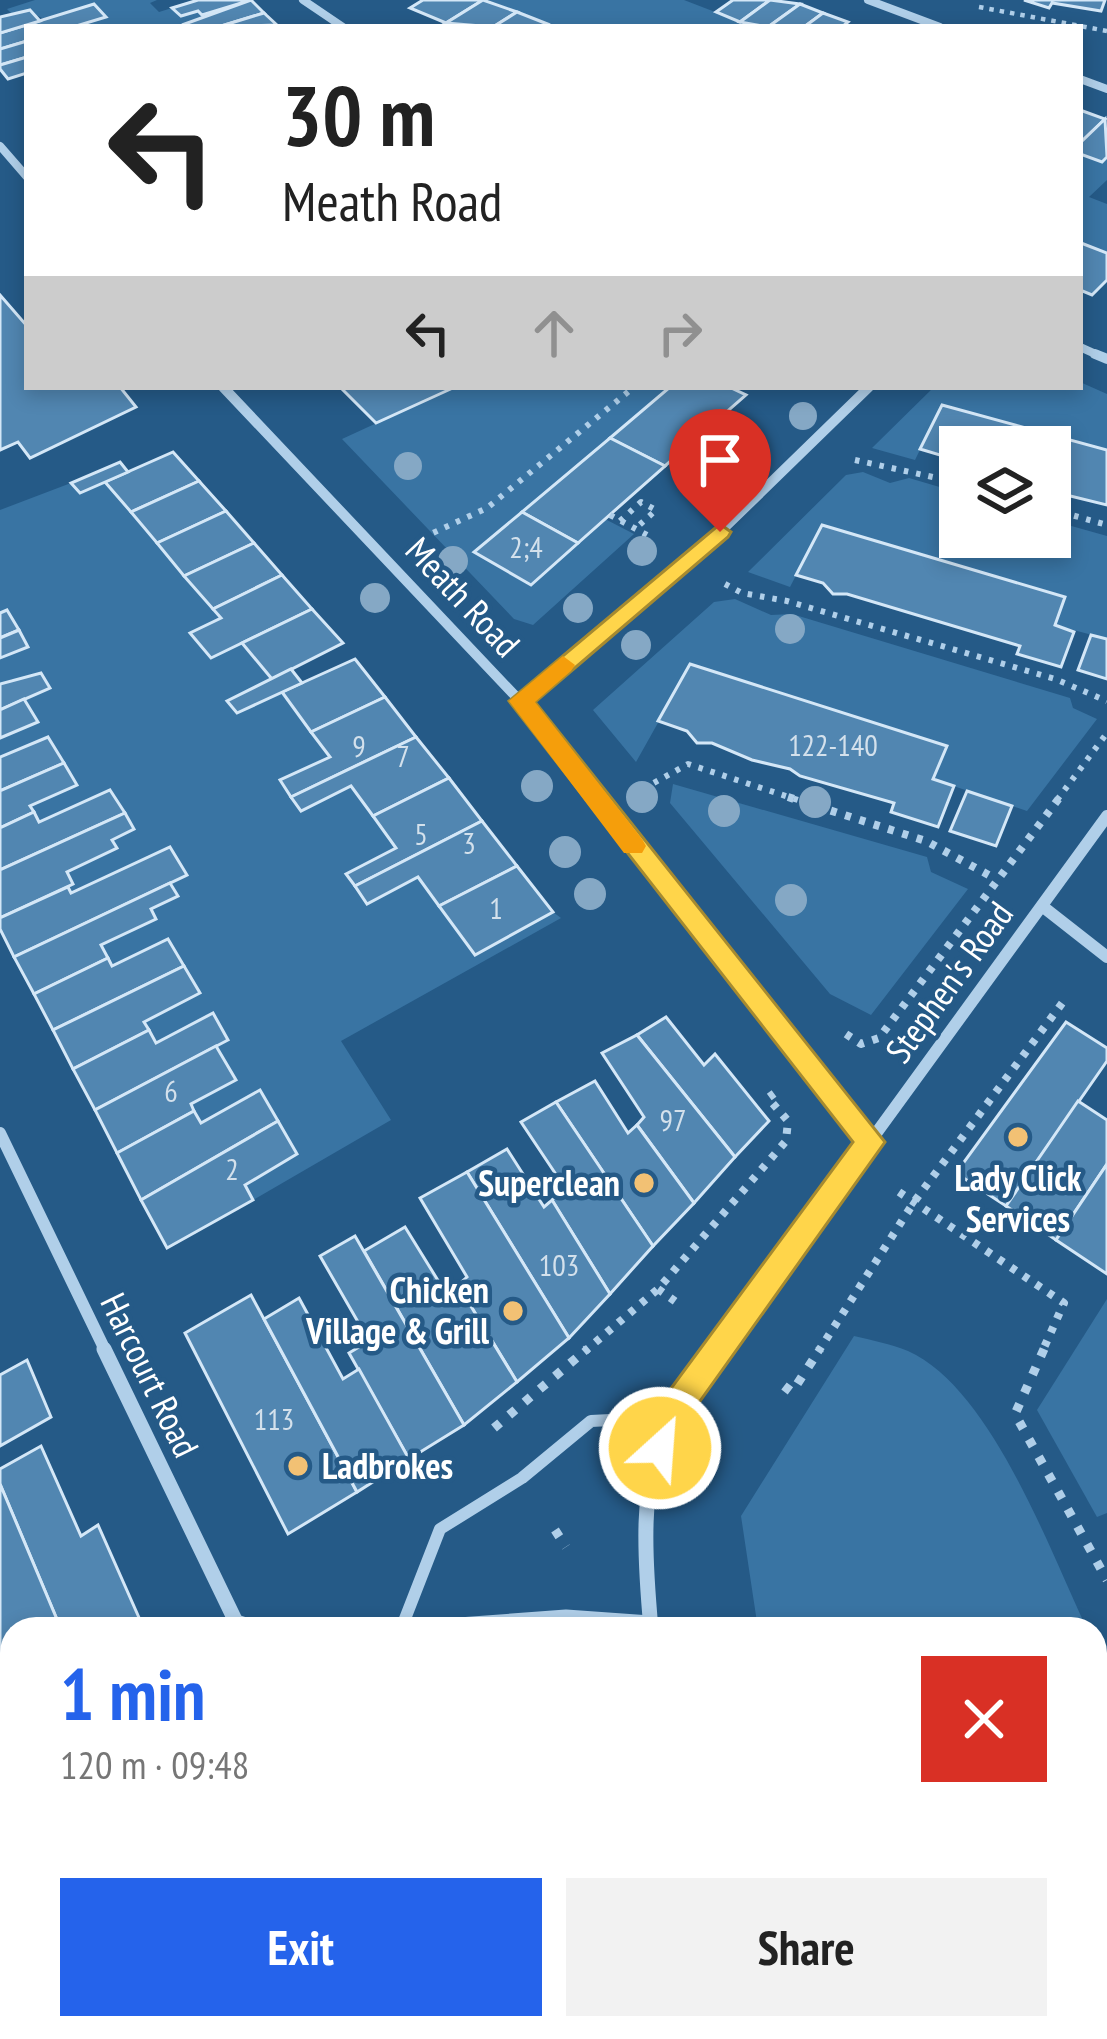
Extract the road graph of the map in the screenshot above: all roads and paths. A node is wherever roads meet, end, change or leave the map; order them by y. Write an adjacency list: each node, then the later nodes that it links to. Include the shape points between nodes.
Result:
1 (303, 0): 4 (street)
2 (868, 0): 5 (street)
3 (962, 4): 6 (path)
4 (339, 24)
5 (932, 24)
6 (1069, 24)
7 (0, 146): 8 (street)
8 (24, 174)
9 (226, 390): 26 (street, Meath Road)
10 (630, 390): 23 (path, via 487,508)
11 (866, 390): 26 (street, via 720,532)
12 (698, 437): 13 (path)
13 (708, 442): 13 (path, via 723,449 742,432 727,425)
14 (862, 443): 15 (path)
15 (848, 457)
16 (868, 466): 17 (path)
17 (939, 477)
18 (610, 515): 20 (path)
19 (1071, 515): 21 (path)
20 (620, 521): 22 (path); 22 (path, via 641,502 656,510)
21 (1107, 525)
22 (635, 529): 24 (path, via 650,536)
23 (415, 542)
24 (633, 551)
25 (737, 566): 27 (path, via 722,582 742,593 1055,679)
26 (520, 701): 38 (street, Meath Road)
27 (1107, 701)
28 (1107, 733): 31 (path)
29 (656, 807): 31 (path, via 641,789 688,764 926,841)
30 (1107, 816): 32 (street, Stephen's Road)
31 (996, 879): 35 (path, via 879,1038 861,1044)
32 (1042, 906): 33 (street); 38 (street, Stephen's Road)
33 (1107, 957)
34 (1066, 998): 40 (path)
35 (835, 1020)
36 (768, 1099): 41 (path, via 788,1121 786,1141)
37 (0, 1133): 49 (street, Harcourt Road)
38 (870, 1142): 44 (street, Stephen's Road)
39 (899, 1192): 40 (path)
40 (914, 1202): 43 (path, via 793,1392); 48 (path, via 1064,1304 1015,1414)
41 (658, 1289): 42 (path); 45 (path)
42 (679, 1304)
43 (784, 1386)
44 (669, 1417): 50 (lane, via 591,1421 522,1478 440,1529); 51 (street, Stephen's Road, via 644,1522)
45 (494, 1428)
46 (556, 1530): 47 (path)
47 (566, 1547)
48 (1107, 1580)
49 (234, 1617)
50 (407, 1617)
51 (649, 1617)

